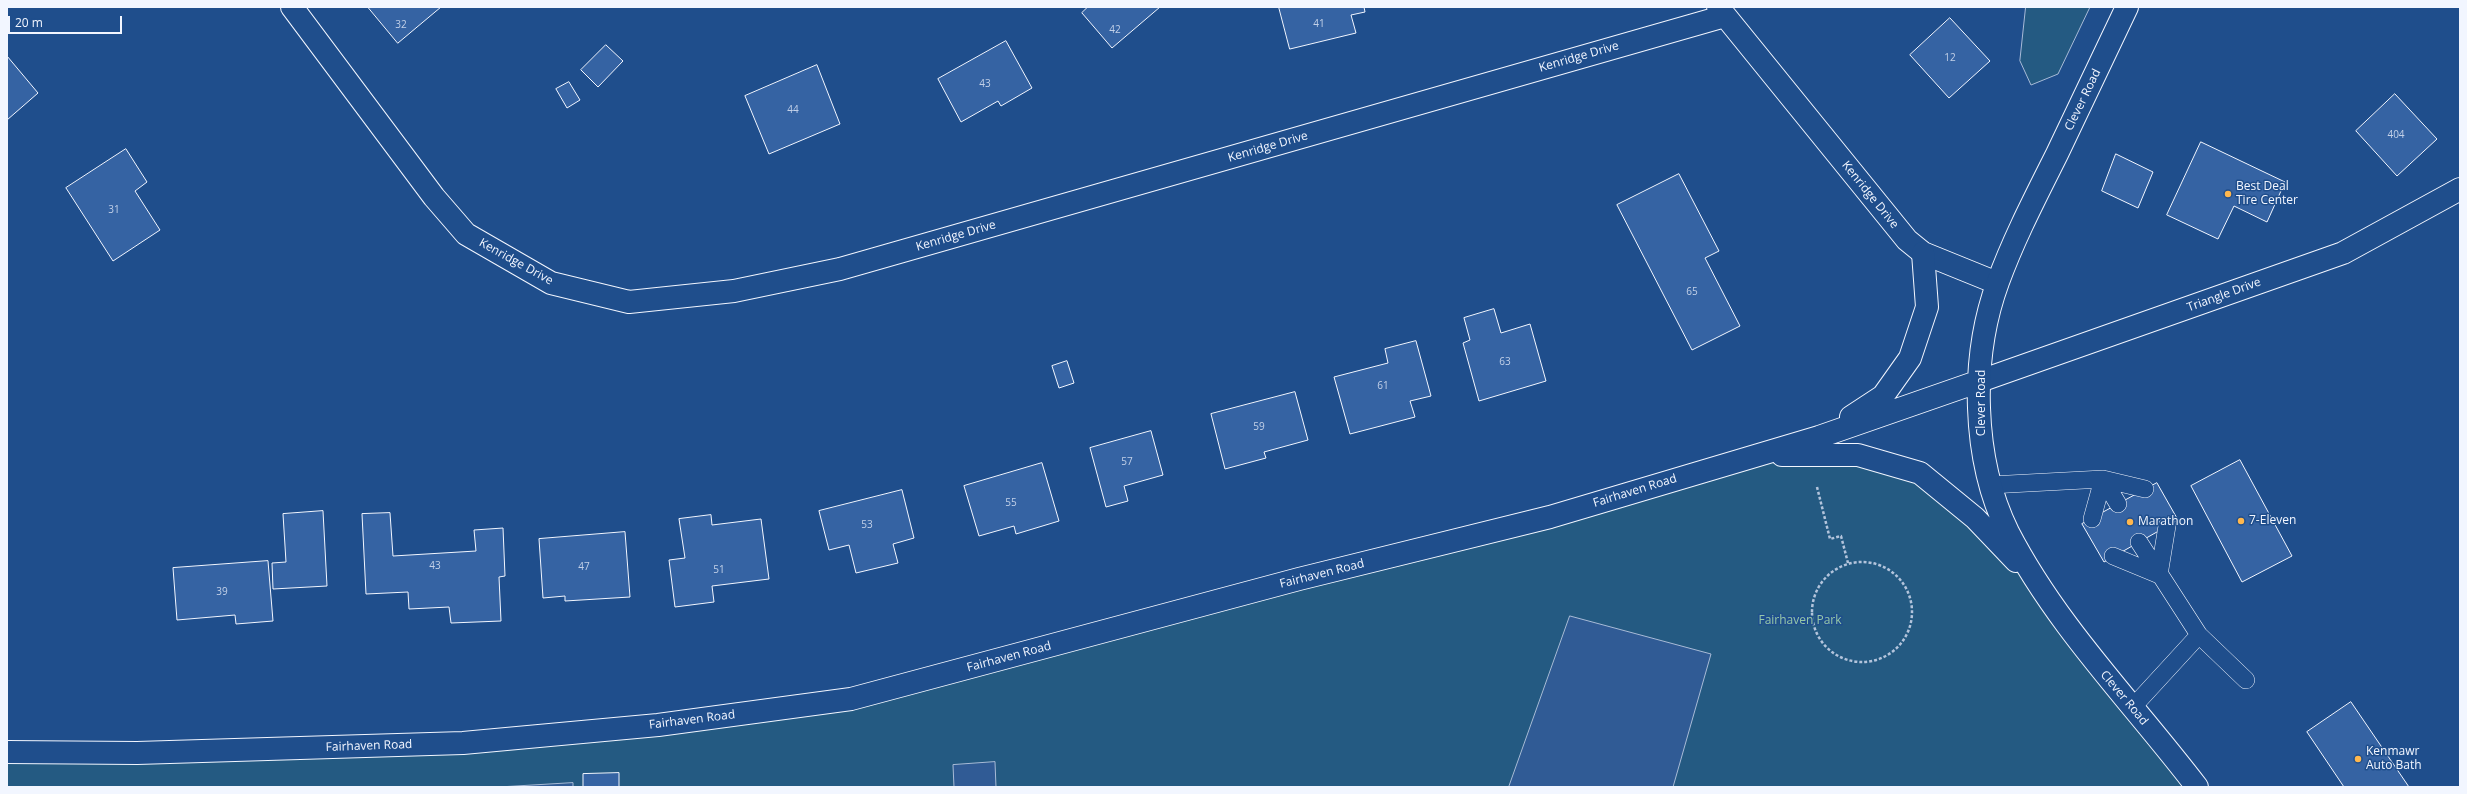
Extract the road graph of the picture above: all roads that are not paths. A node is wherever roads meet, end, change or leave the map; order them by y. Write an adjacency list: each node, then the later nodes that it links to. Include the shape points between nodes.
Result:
1 (292, 7): 3 (street, Kenridge Drive, via 434,197 466,234 551,283 629,302 734,291 840,269)
2 (2127, 7): 6 (street, Clever Road, via 2028,213)
3 (1721, 11): 5 (street, Kenridge Drive, via 1907,240)
4 (2460, 189): 7 (street, Triangle Drive, via 2343,253)
5 (1923, 253): 6 (street, Kenridge Drive); 8 (street, via 1926,307 1910,358 1883,396)
6 (1998, 283): 7 (street, Clever Road, via 1985,333)
7 (1980, 381): 8 (street, Fairhaven Road); 11 (street, Clever Road, via 1979,431)
8 (1819, 437): 9 (street, Fairhaven Road)
9 (1756, 456): 19 (street, via 1858,455 1920,473 1975,518); 23 (street, Fairhaven Road, via 1651,485 1550,517 1291,582 850,699 658,725 463,744 137,753)
10 (2103, 479): 11 (lane); 12 (lane); 13 (lane); 14 (lane)
11 (1990, 484): 19 (street, Clever Road, via 2008,531)
12 (2145, 489)
13 (2118, 504)
14 (2092, 519)
15 (2167, 526): 18 (lane)
16 (2139, 542): 18 (lane)
17 (2113, 556): 18 (lane)
18 (2159, 575): 20 (lane)
19 (2042, 588): 22 (street, Clever Road)
20 (2199, 636): 21 (lane); 22 (lane)
21 (2246, 680)
22 (2132, 708): 24 (street, Clever Road)
23 (7, 752)
24 (2197, 787)

